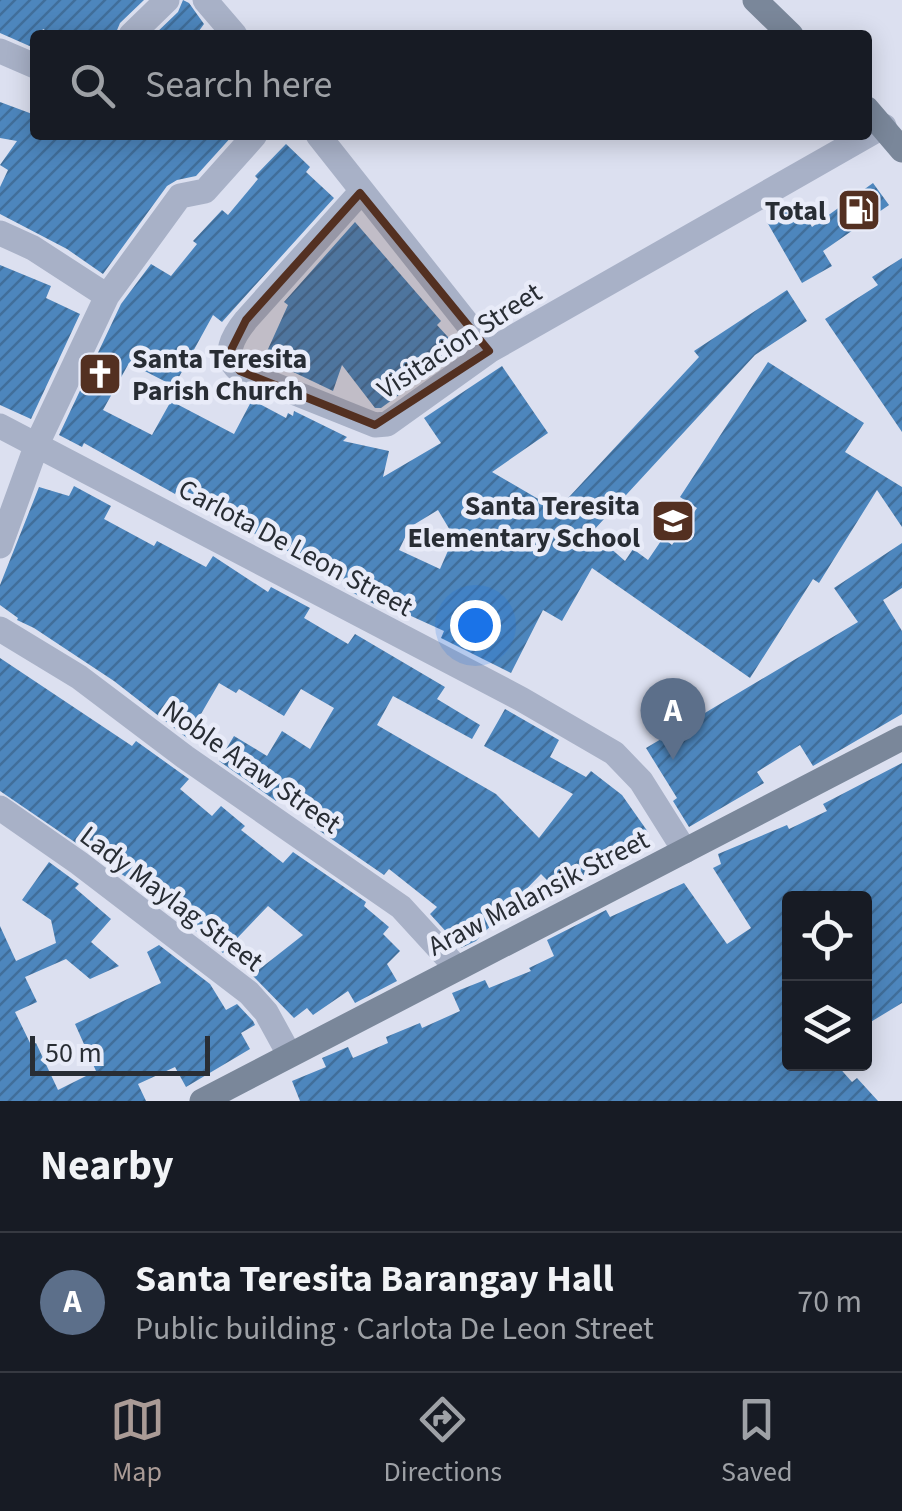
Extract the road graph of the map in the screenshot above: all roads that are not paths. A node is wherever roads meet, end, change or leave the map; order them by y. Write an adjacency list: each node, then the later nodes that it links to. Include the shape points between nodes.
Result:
1 (167, 0): 4 (street)
2 (204, 0): 5 (street)
3 (755, 0): 6 (main road)
4 (136, 30)
5 (231, 30)
6 (786, 30)
7 (0, 50): 8 (street)
8 (30, 64)
9 (884, 116): 13 (main road)
10 (251, 140): 16 (street, via 205,191 180,196)
11 (322, 140): 14 (street)
12 (844, 140): 17 (street, Visitacion Street)
13 (902, 150)
14 (360, 193): 17 (street); 17 (street, Visitacion Street, via 236,332 232,364 376,426)
15 (0, 232): 16 (street)
16 (107, 296): 19 (street)
17 (488, 351)
18 (0, 426): 19 (street, Carlota De Leon Street)
19 (36, 444): 20 (street); 24 (street, Carlota De Leon Street, via 614,753 642,781)
20 (0, 546)
21 (0, 629): 25 (street, Noble Araw Street, via 79,677 402,908)
22 (902, 738): 24 (main road, Araw Malansik Street)
23 (0, 808): 26 (street, Lady Maylag Street, via 249,993)
24 (686, 851): 25 (main road, Araw Malansik Street)
25 (456, 967): 26 (main road, Araw Malansik Street)
26 (289, 1054): 27 (main road, Araw Malansik Street)
27 (202, 1101)

